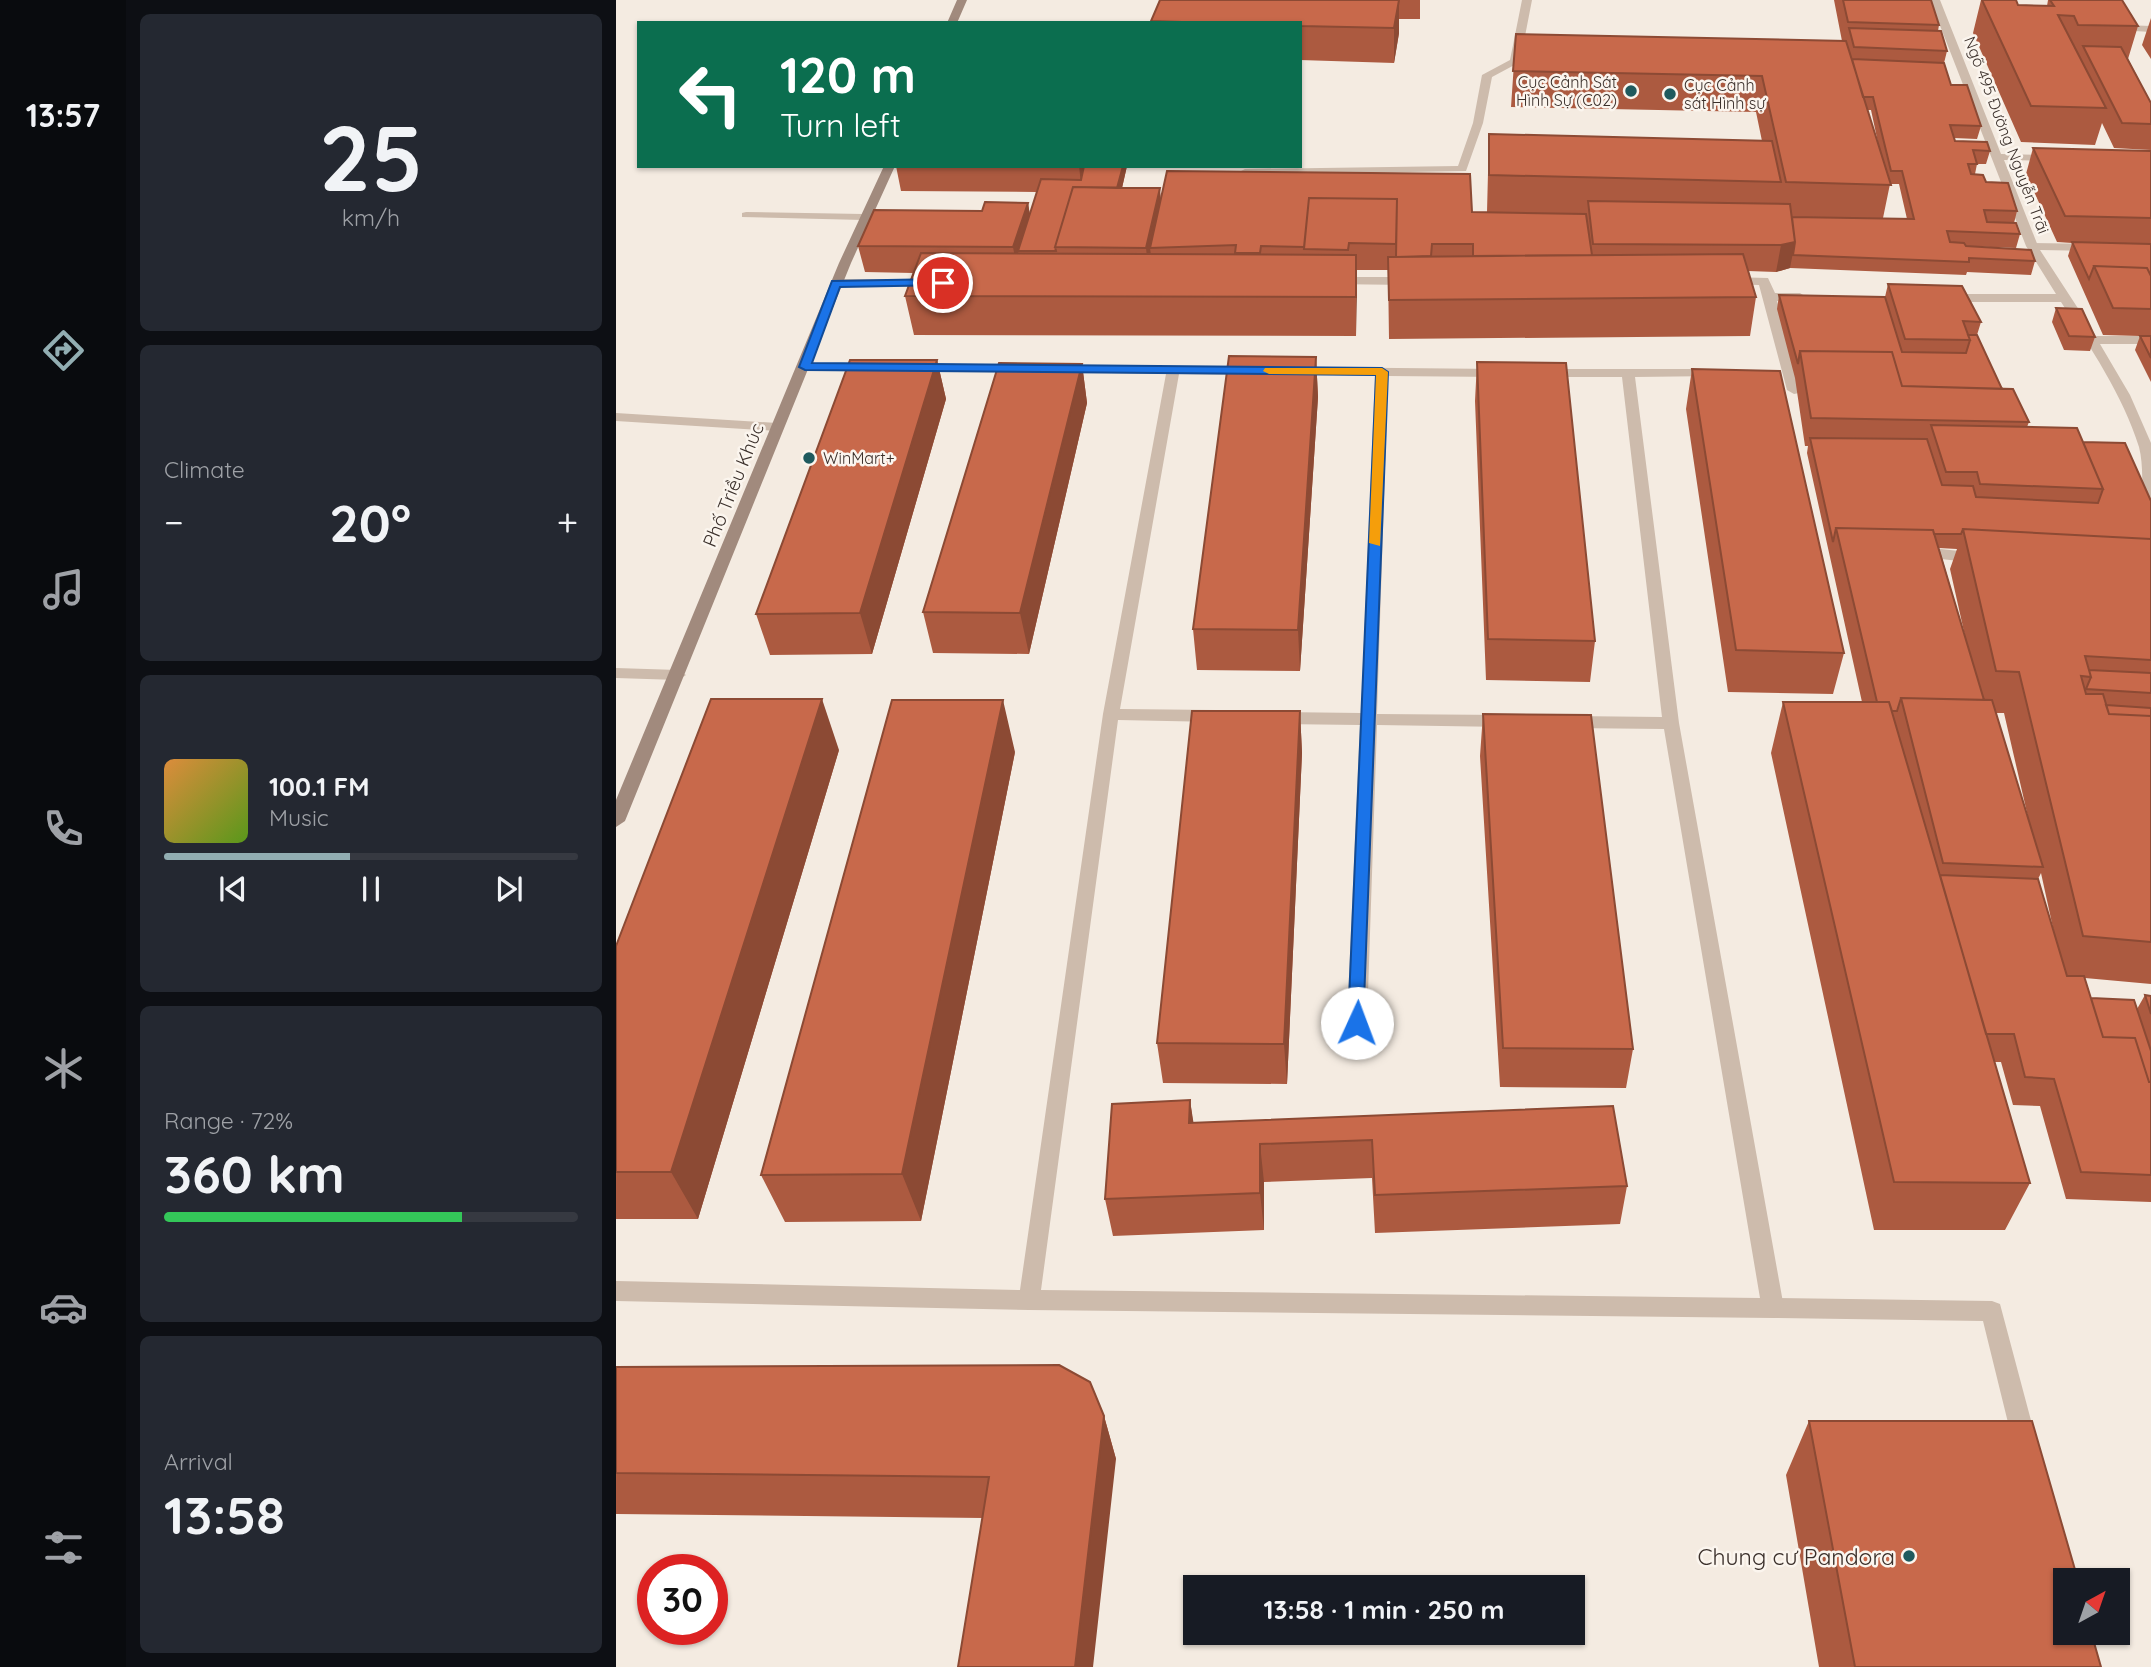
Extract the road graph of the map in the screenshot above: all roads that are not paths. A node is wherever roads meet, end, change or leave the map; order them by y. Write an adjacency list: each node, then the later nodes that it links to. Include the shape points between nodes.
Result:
1 (962, 0): 5 (street)
2 (1527, 0): 10 (street, via 1515,61 1487,75 1478,123 1462,169)
3 (1935, 0): 7 (street, Ngõ 495 Đường Nguyễn Trãi)
4 (2104, 0): 6 (street, via 2120,32)
5 (953, 21)
6 (2151, 29)
7 (1997, 157): 8 (street); 13 (street, Ngõ 495 Đường Nguyễn Trãi)
8 (2061, 159)
9 (889, 168): 12 (street, Phố Triều Khúc)
10 (1228, 172)
11 (746, 215): 12 (street)
12 (863, 218): 18 (street, Phố Triều Khúc)
13 (2032, 246): 14 (street); 23 (street, Ngõ 495 Đường Nguyễn Trãi)
14 (2111, 248)
15 (1320, 281): 16 (street)
16 (1417, 281)
17 (1709, 281): 20 (street, via 1764,281)
18 (835, 283): 19 (street); 26 (street, Phố Triều Khúc)
19 (946, 283)
20 (1770, 297): 21 (street); 31 (street)
21 (1809, 298)
22 (1927, 298): 23 (street, via 1956,304)
23 (2064, 298): 24 (street, Ngõ 495 Đường Nguyễn Trãi)
24 (2093, 340): 25 (street); 34 (street, Ngõ 495 Đường Nguyễn Trãi)
25 (2151, 340)
26 (805, 367): 27 (street); 33 (street, Phố Triều Khúc)
27 (1173, 370): 28 (street); 40 (street)
28 (1382, 372): 30 (street); 43 (street)
29 (1732, 373): 30 (street)
30 (1628, 374): 46 (street)
31 (1794, 390)
32 (616, 417): 33 (street)
33 (777, 427): 39 (street, Phố Triều Khúc)
34 (2143, 449): 35 (street, Ngõ 495 Đường Nguyễn Trãi)
35 (2151, 507)
36 (2001, 560): 37 (street, via 1932,553)
37 (1938, 578)
38 (616, 673): 39 (street)
39 (678, 674): 47 (street, Phố Triều Khúc)
40 (1111, 714): 41 (street); 50 (street)
41 (1233, 717)
42 (1260, 717): 43 (street)
43 (1368, 720): 44 (street); 48 (street)
44 (1520, 722)
45 (1547, 722): 46 (street)
46 (1671, 723): 51 (street)
47 (616, 821)
48 (1357, 1023)
49 (616, 1291): 50 (street)
50 (1029, 1300): 51 (street)
51 (1773, 1308): 52 (street, via 1992,1311)
52 (2032, 1470)
53 (2076, 1645): 54 (street)
54 (2081, 1667)

